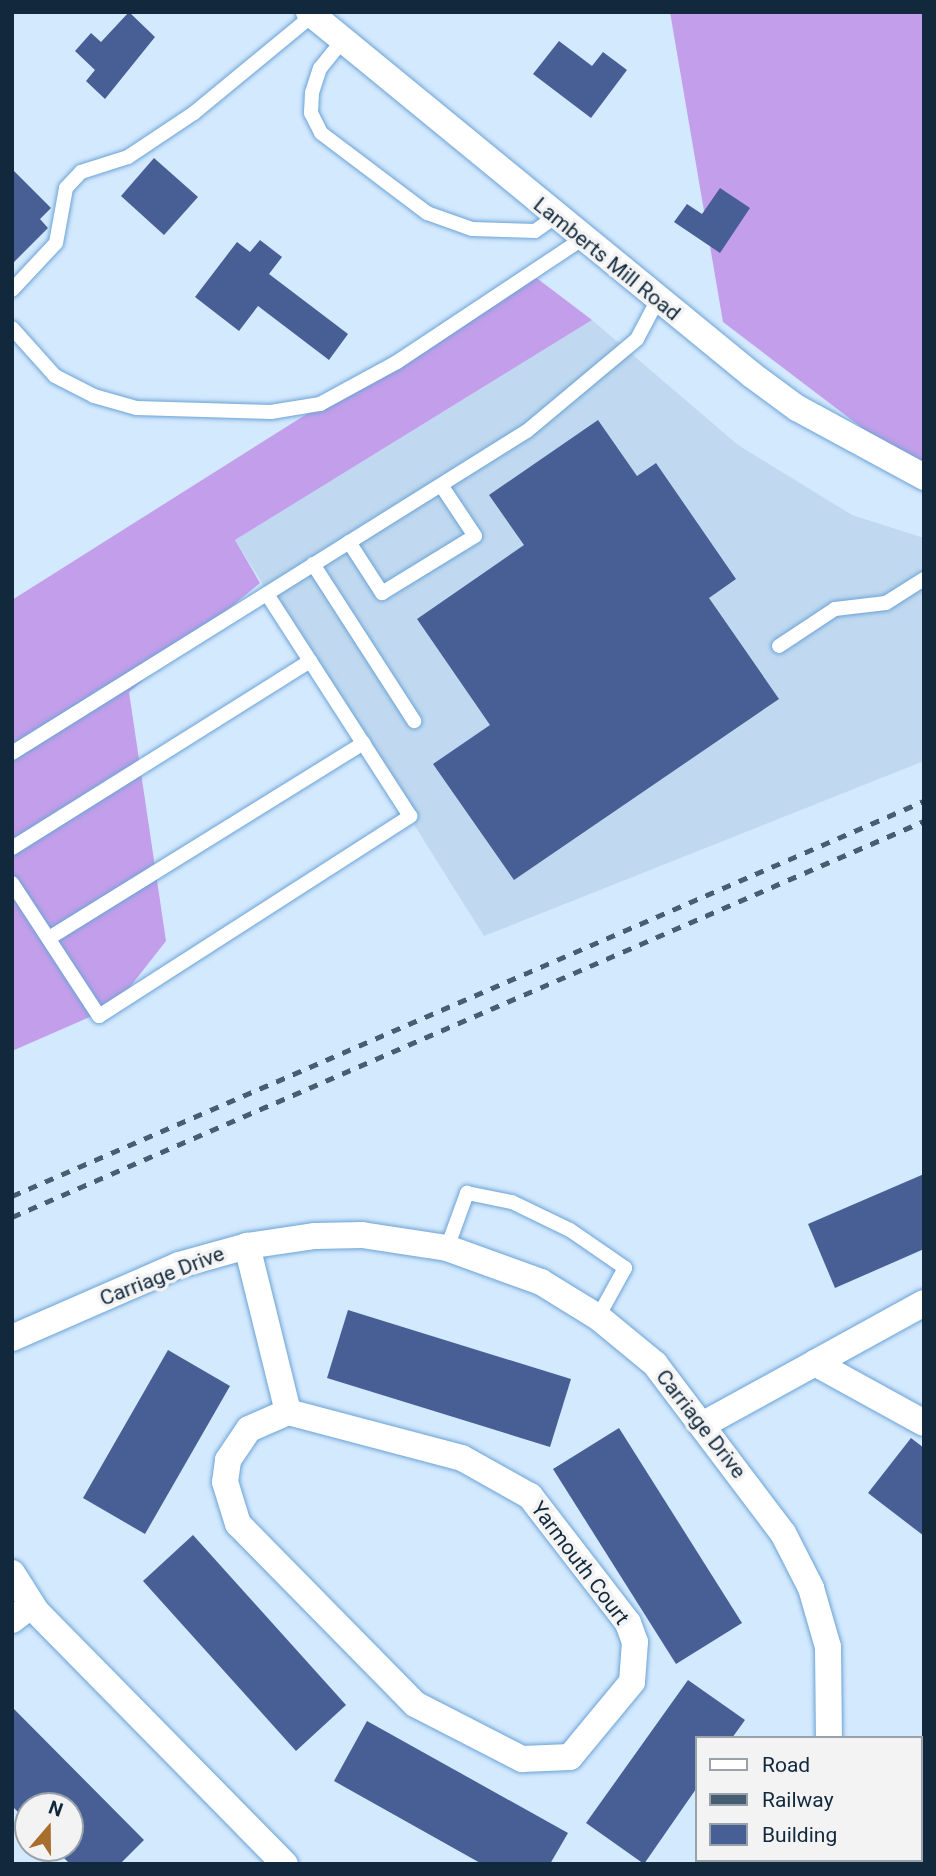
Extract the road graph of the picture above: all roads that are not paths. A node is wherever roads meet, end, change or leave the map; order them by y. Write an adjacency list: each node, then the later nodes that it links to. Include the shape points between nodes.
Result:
1 (311, 14): 2 (street, Lamberts Mill Road); 5 (lane, via 194,113 128,157 81,172 66,188 56,243)
2 (343, 40): 3 (street, Lamberts Mill Road); 3 (lane, via 320,68 312,93 311,113 321,133 426,213 472,229 536,231)
3 (555, 217): 4 (street, Lamberts Mill Road)
4 (582, 239): 6 (street, Lamberts Mill Road); 7 (lane, via 355,388 320,404 284,410 169,411 94,396 55,376)
5 (12, 290)
6 (657, 301): 8 (street, Lamberts Mill Road, via 797,408); 9 (lane, via 637,339 527,431)
7 (12, 328)
8 (924, 477)
9 (441, 485): 10 (lane); 10 (lane, via 475,536 382,593)
10 (349, 542): 11 (lane)
11 (313, 565): 13 (lane); 16 (lane)
12 (924, 579): 14 (lane, via 886,603 835,609)
13 (267, 594): 15 (lane); 18 (lane)
14 (779, 646)
15 (310, 661): 17 (lane); 19 (lane)
16 (414, 721)
17 (363, 743): 21 (lane); 21 (lane, via 410,816 99,1016)
18 (12, 753)
19 (12, 848)
20 (12, 883): 21 (lane)
21 (49, 938)
22 (247, 1246): 23 (street, Carriage Drive, via 362,1235); 26 (street, Carriage Drive, via 178,1265); 28 (street)
23 (447, 1248): 25 (street, Carriage Drive, via 541,1282); 25 (lane, via 467,1193 512,1202 570,1230 625,1268)
24 (924, 1303): 27 (street)
25 (598, 1317): 30 (street, Carriage Drive, via 655,1364)
26 (12, 1338)
27 (815, 1363): 29 (street); 30 (street)
28 (288, 1412): 28 (street, Yarmouth Court, via 249,1429 228,1460 225,1482 238,1524 415,1704 522,1759 570,1757 632,1682 635,1642 628,1623 530,1496 462,1458)
29 (924, 1423)
30 (704, 1424): 33 (street, Carriage Drive, via 783,1533 811,1588 831,1678)
31 (12, 1573): 32 (street)
32 (22, 1613): 34 (street)
33 (829, 1736)
34 (285, 1864)

